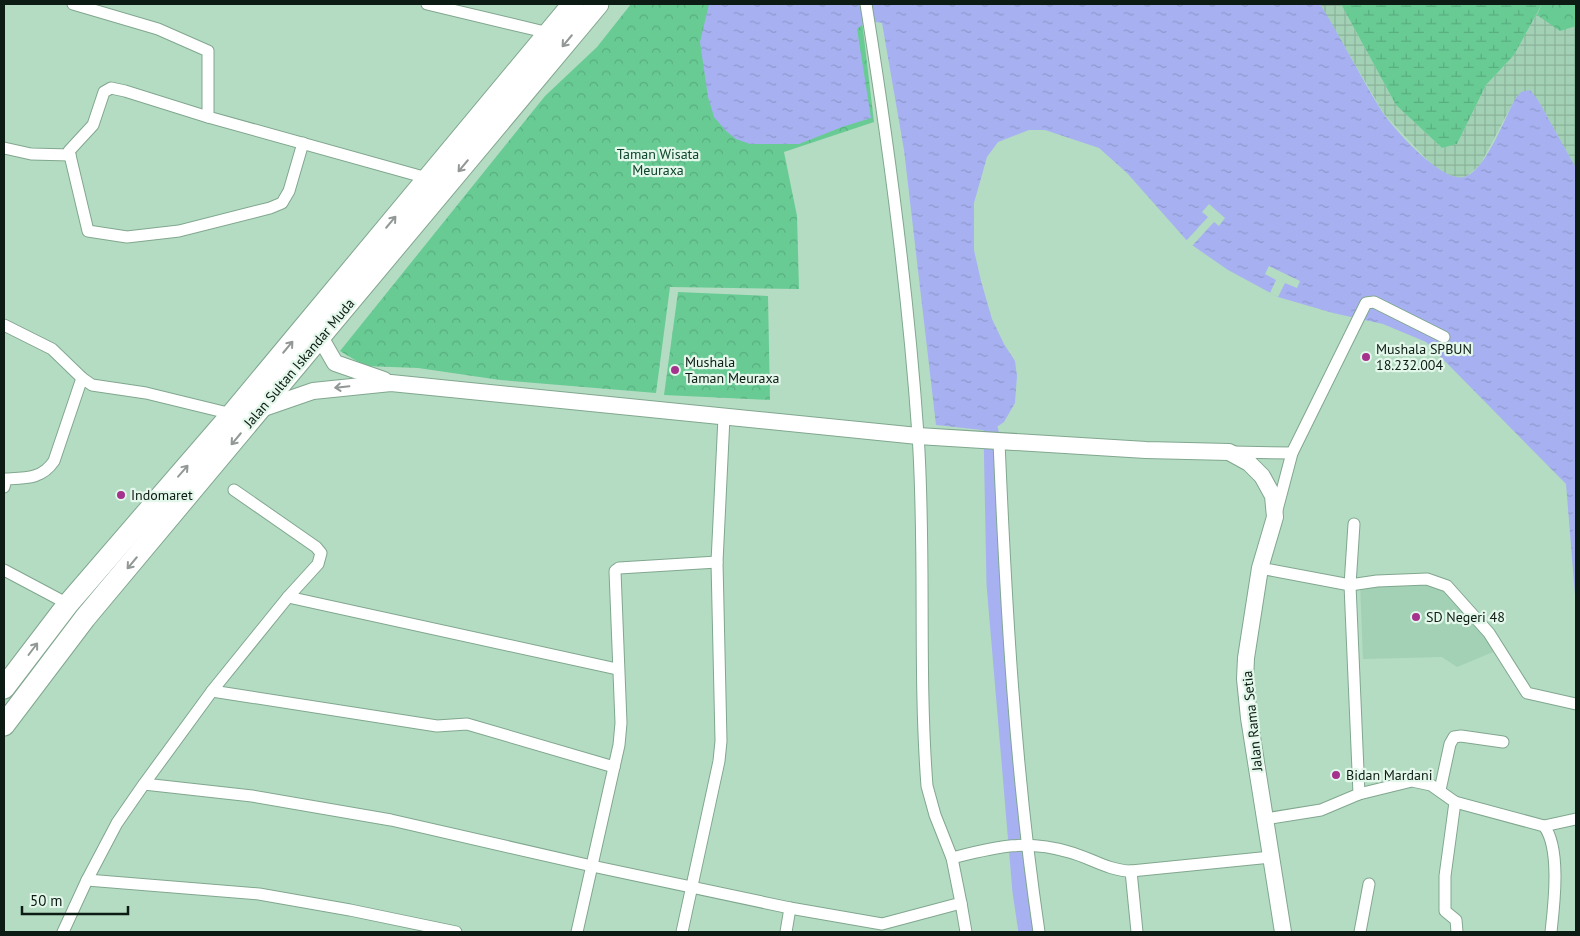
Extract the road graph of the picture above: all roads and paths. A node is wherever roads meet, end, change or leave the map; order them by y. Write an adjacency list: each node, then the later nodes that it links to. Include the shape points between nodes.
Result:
1 (73, 4): 6 (street)
2 (427, 4): 7 (street)
3 (573, 4): 7 (highway, Jalan Sultan Iskandar Muda)
4 (598, 4): 14 (highway, Jalan Sultan Iskandar Muda, one-way to 14)
5 (866, 4): 21 (street, via 886,123)
6 (96, 6): 8 (street, via 208,51)
7 (549, 33): 12 (highway, Jalan Sultan Iskandar Muda)
8 (208, 117): 9 (street); 11 (street, via 111,88 104,92 93,125 69,151)
9 (303, 143): 11 (street, via 289,191 282,203 180,231 127,237 88,231); 12 (street)
10 (4, 148): 11 (street, via 31,154)
11 (70, 155)
12 (427, 178): 19 (highway, Jalan Sultan Iskandar Muda, one-way to 12)
13 (4, 325): 16 (street, via 52,349)
14 (320, 337): 17 (street, via 335,362); 18 (highway, Jalan Sultan Iskandar Muda)
15 (1444, 337): 24 (street, Jalan Rama Setia, via 1374,302 1366,303)
16 (82, 378): 19 (street, via 92,384 146,393); 25 (street, via 48,471 36,477)
17 (391, 383): 18 (street, one-way to 18, via 313,391); 20 (street)
18 (261, 408): 39 (highway, Jalan Sultan Iskandar Muda, one-way to 39, via 85,618)
19 (232, 414): 34 (highway, Jalan Sultan Iskandar Muda, one-way to 19)
20 (724, 416): 21 (street); 29 (street)
21 (921, 436): 22 (street); 51 (street, via 927,786)
22 (995, 442): 23 (street); 49 (street)
23 (1230, 452): 24 (street); 27 (street, via 1249,463 1262,476 1273,496)
24 (1292, 453): 27 (street, Jalan Rama Setia)
25 (4, 481)
26 (234, 490): 33 (street, via 321,553 318,564)
27 (1275, 516): 30 (street, Jalan Rama Setia)
28 (1354, 524): 32 (street)
29 (717, 562): 35 (street, via 618,568 615,571); 56 (street, via 721,741)
30 (1260, 568): 32 (street); 46 (street, Jalan Rama Setia, via 1245,679)
31 (4, 570): 34 (street)
32 (1350, 585): 38 (street, via 1377,580 1426,578 1448,586 1489,633 1527,693); 44 (street)
33 (288, 597): 35 (street); 37 (street)
34 (68, 604): 36 (highway, Jalan Sultan Iskandar Muda, one-way to 34)
35 (617, 669): 41 (street, via 621,724)
36 (4, 688)
37 (212, 691): 41 (street, via 437,726 467,724); 42 (street)
38 (1576, 704)
39 (4, 725)
40 (1502, 742): 43 (street, via 1454,737)
41 (614, 768): 52 (street)
42 (144, 784): 52 (street, via 252,796 391,820); 54 (street)
43 (1440, 790): 44 (street, via 1412,781); 45 (street)
44 (1359, 794): 46 (street, via 1321,810)
45 (1455, 802): 48 (street); 70 (street, via 1445,876 1445,911 1456,920)
46 (1264, 819): 50 (street, Jalan Rama Setia)
47 (1576, 819): 48 (street)
48 (1544, 826): 71 (street, via 1552,841)
49 (1024, 844): 51 (street); 53 (street, via 1069,852); 66 (street)
50 (1270, 857): 53 (street); 68 (street, Jalan Rama Setia)
51 (952, 858): 57 (street)
52 (592, 866): 56 (street); 62 (street)
53 (1131, 871): 67 (street)
54 (87, 880): 60 (street); 61 (street, via 259,894)
55 (1369, 884): 69 (street)
56 (692, 886): 58 (street); 63 (street)
57 (961, 903): 59 (street); 65 (street)
58 (790, 908): 59 (street); 64 (street)
59 (881, 928)
60 (63, 932)
61 (456, 932)
62 (577, 932)
63 (682, 932)
64 (786, 932)
65 (966, 932)
66 (1039, 932)
67 (1137, 932)
68 (1283, 932)
69 (1360, 932)
70 (1457, 932)
71 (1551, 932)

